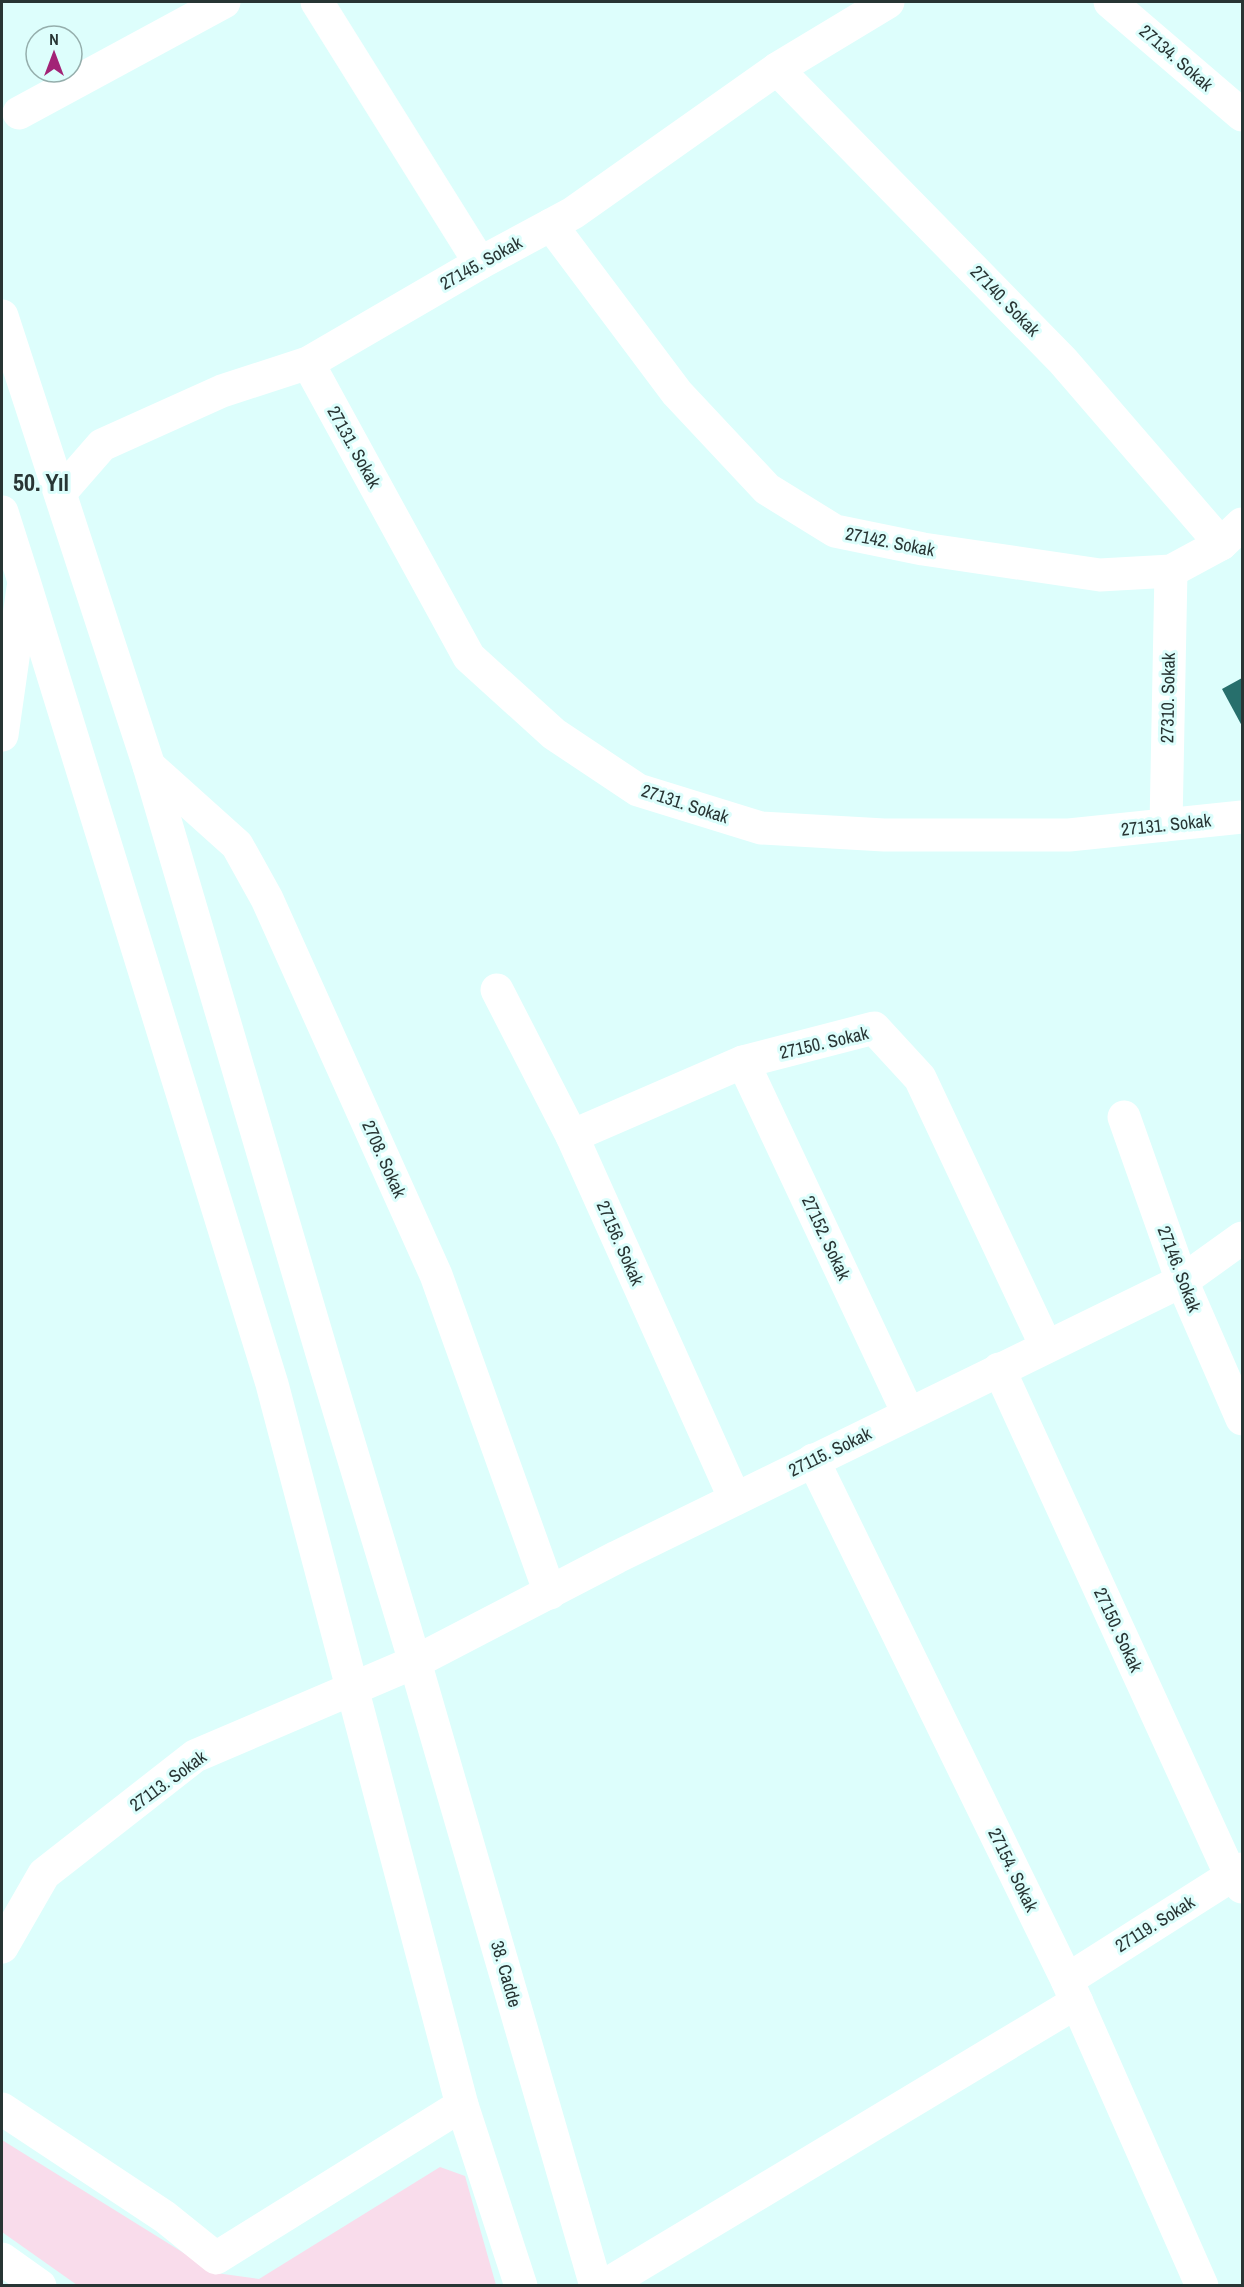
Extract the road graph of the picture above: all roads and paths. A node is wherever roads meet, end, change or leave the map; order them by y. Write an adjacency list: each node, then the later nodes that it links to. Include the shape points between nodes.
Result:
1 (224, 2): 6 (street)
2 (318, 2): 9 (street)
3 (888, 2): 5 (street, 27145. Sokak)
4 (1110, 2): 7 (street, 27134. Sokak)
5 (777, 69): 8 (street, 27145. Sokak); 14 (street, 27140. Sokak)
6 (19, 112)
7 (1242, 115)
8 (551, 225): 9 (street, 27145. Sokak); 15 (street, 27142. Sokak, via 685,402 767,489 835,531 923,549 1100,575)
9 (480, 264): 11 (street, 27145. Sokak)
10 (2, 316): 12 (street, 38. Cadde)
11 (308, 363): 12 (street, 27145. Sokak, via 222,391 102,445); 20 (street, 27131. Sokak, via 469,657 554,734 638,790 772,829 884,836 1069,836)
12 (61, 492): 18 (street, 38. Cadde)
13 (2, 512): 16 (street)
14 (1232, 534): 15 (street, 27142. Sokak)
15 (1171, 571): 20 (street, 27310. Sokak)
16 (24, 581): 17 (street); 35 (street, via 273,1384)
17 (2, 735)
18 (149, 766): 33 (street, 2708. Sokak, via 237,845 267,899 436,1275); 34 (street, 38. Cadde)
19 (1242, 817): 20 (street, 27131. Sokak)
20 (1166, 825)
21 (497, 990): 24 (street, 27156. Sokak)
22 (743, 1062): 24 (street, 27150. Sokak); 27 (street, 27150. Sokak, via 874,1028 920,1078); 29 (street, 27152. Sokak)
23 (1124, 1117): 26 (street, 27146. Sokak)
24 (572, 1136): 32 (street, 27156. Sokak)
25 (1242, 1238): 26 (street, 27115. Sokak)
26 (1182, 1281): 27 (street, 27115. Sokak); 30 (street, 27146. Sokak)
27 (1046, 1346): 28 (street, 27115. Sokak)
28 (999, 1369): 29 (street, 27115. Sokak); 36 (street, 27150. Sokak)
29 (908, 1413): 31 (street, 27115. Sokak)
30 (1242, 1419)
31 (813, 1460): 32 (street, 27115. Sokak); 38 (street, 27154. Sokak)
32 (735, 1499): 33 (street, 27115. Sokak)
33 (550, 1593): 34 (street, 27115. Sokak)
34 (415, 1662): 35 (street, 27113. Sokak); 44 (street, 38. Cadde)
35 (353, 1689): 37 (street, 27113. Sokak, via 195,1756 44,1874); 39 (street)
36 (1239, 1877): 38 (street, 27119. Sokak)
37 (2, 1947)
38 (1072, 1991): 45 (street, 27119. Sokak); 46 (street, 27154. Sokak)
39 (462, 2105): 40 (street, via 216,2258 165,2217); 43 (street)
40 (2, 2109)
41 (2, 2259): 42 (street)
42 (40, 2286)
43 (521, 2286)
44 (596, 2286)
45 (604, 2286)
46 (1202, 2286)

